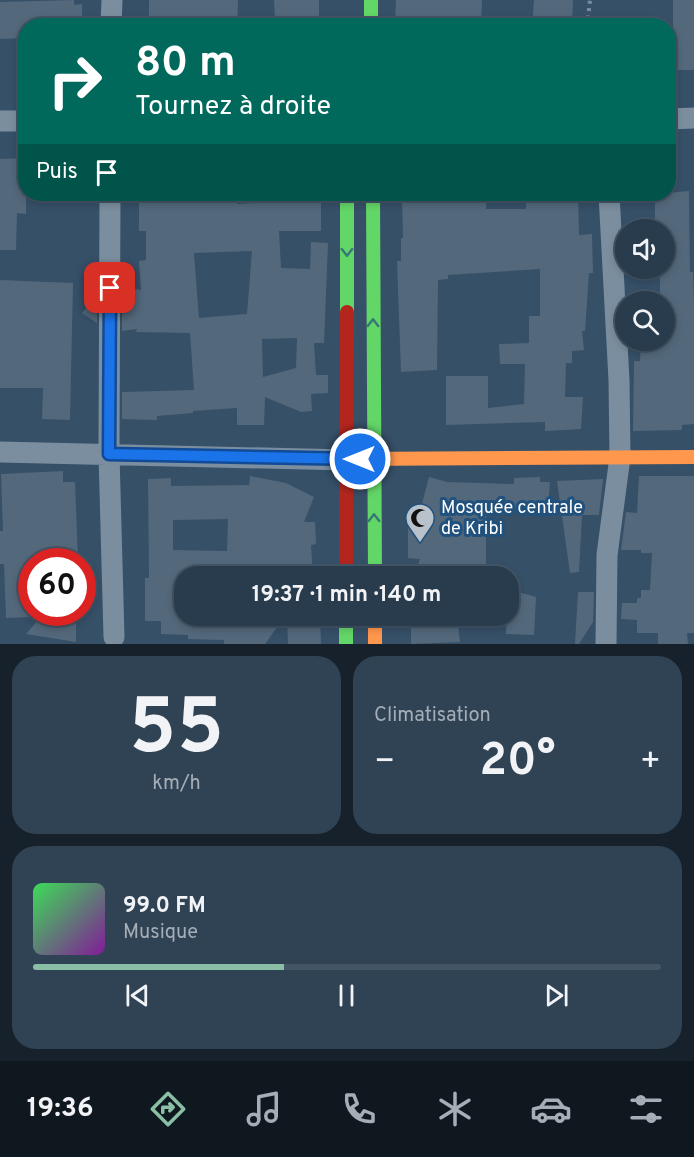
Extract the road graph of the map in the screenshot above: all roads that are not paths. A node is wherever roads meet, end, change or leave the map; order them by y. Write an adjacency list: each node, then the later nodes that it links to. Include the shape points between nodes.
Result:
1 (112, 0): 3 (street)
2 (371, 0): 4 (main road)
3 (111, 18)
4 (371, 18)
5 (694, 118): 6 (street)
6 (676, 119)
7 (0, 121): 8 (street)
8 (18, 121)
9 (110, 201): 14 (street)
10 (348, 201): 18 (main road, one-way to 18)
11 (373, 201): 17 (main road, one-way to 11)
12 (609, 201): 15 (street, via 620,380)
13 (0, 452): 14 (street)
14 (109, 454): 18 (street); 23 (street)
15 (620, 457): 16 (main road); 17 (main road); 26 (street, via 607,555)
16 (694, 457)
17 (374, 458): 18 (main road); 20 (main road, one-way to 17)
18 (347, 460): 19 (main road)
19 (346, 566)
20 (375, 566)
21 (346, 626): 24 (main road)
22 (375, 626): 25 (main road)
23 (114, 637)
24 (346, 644)
25 (375, 644)
26 (606, 644)

